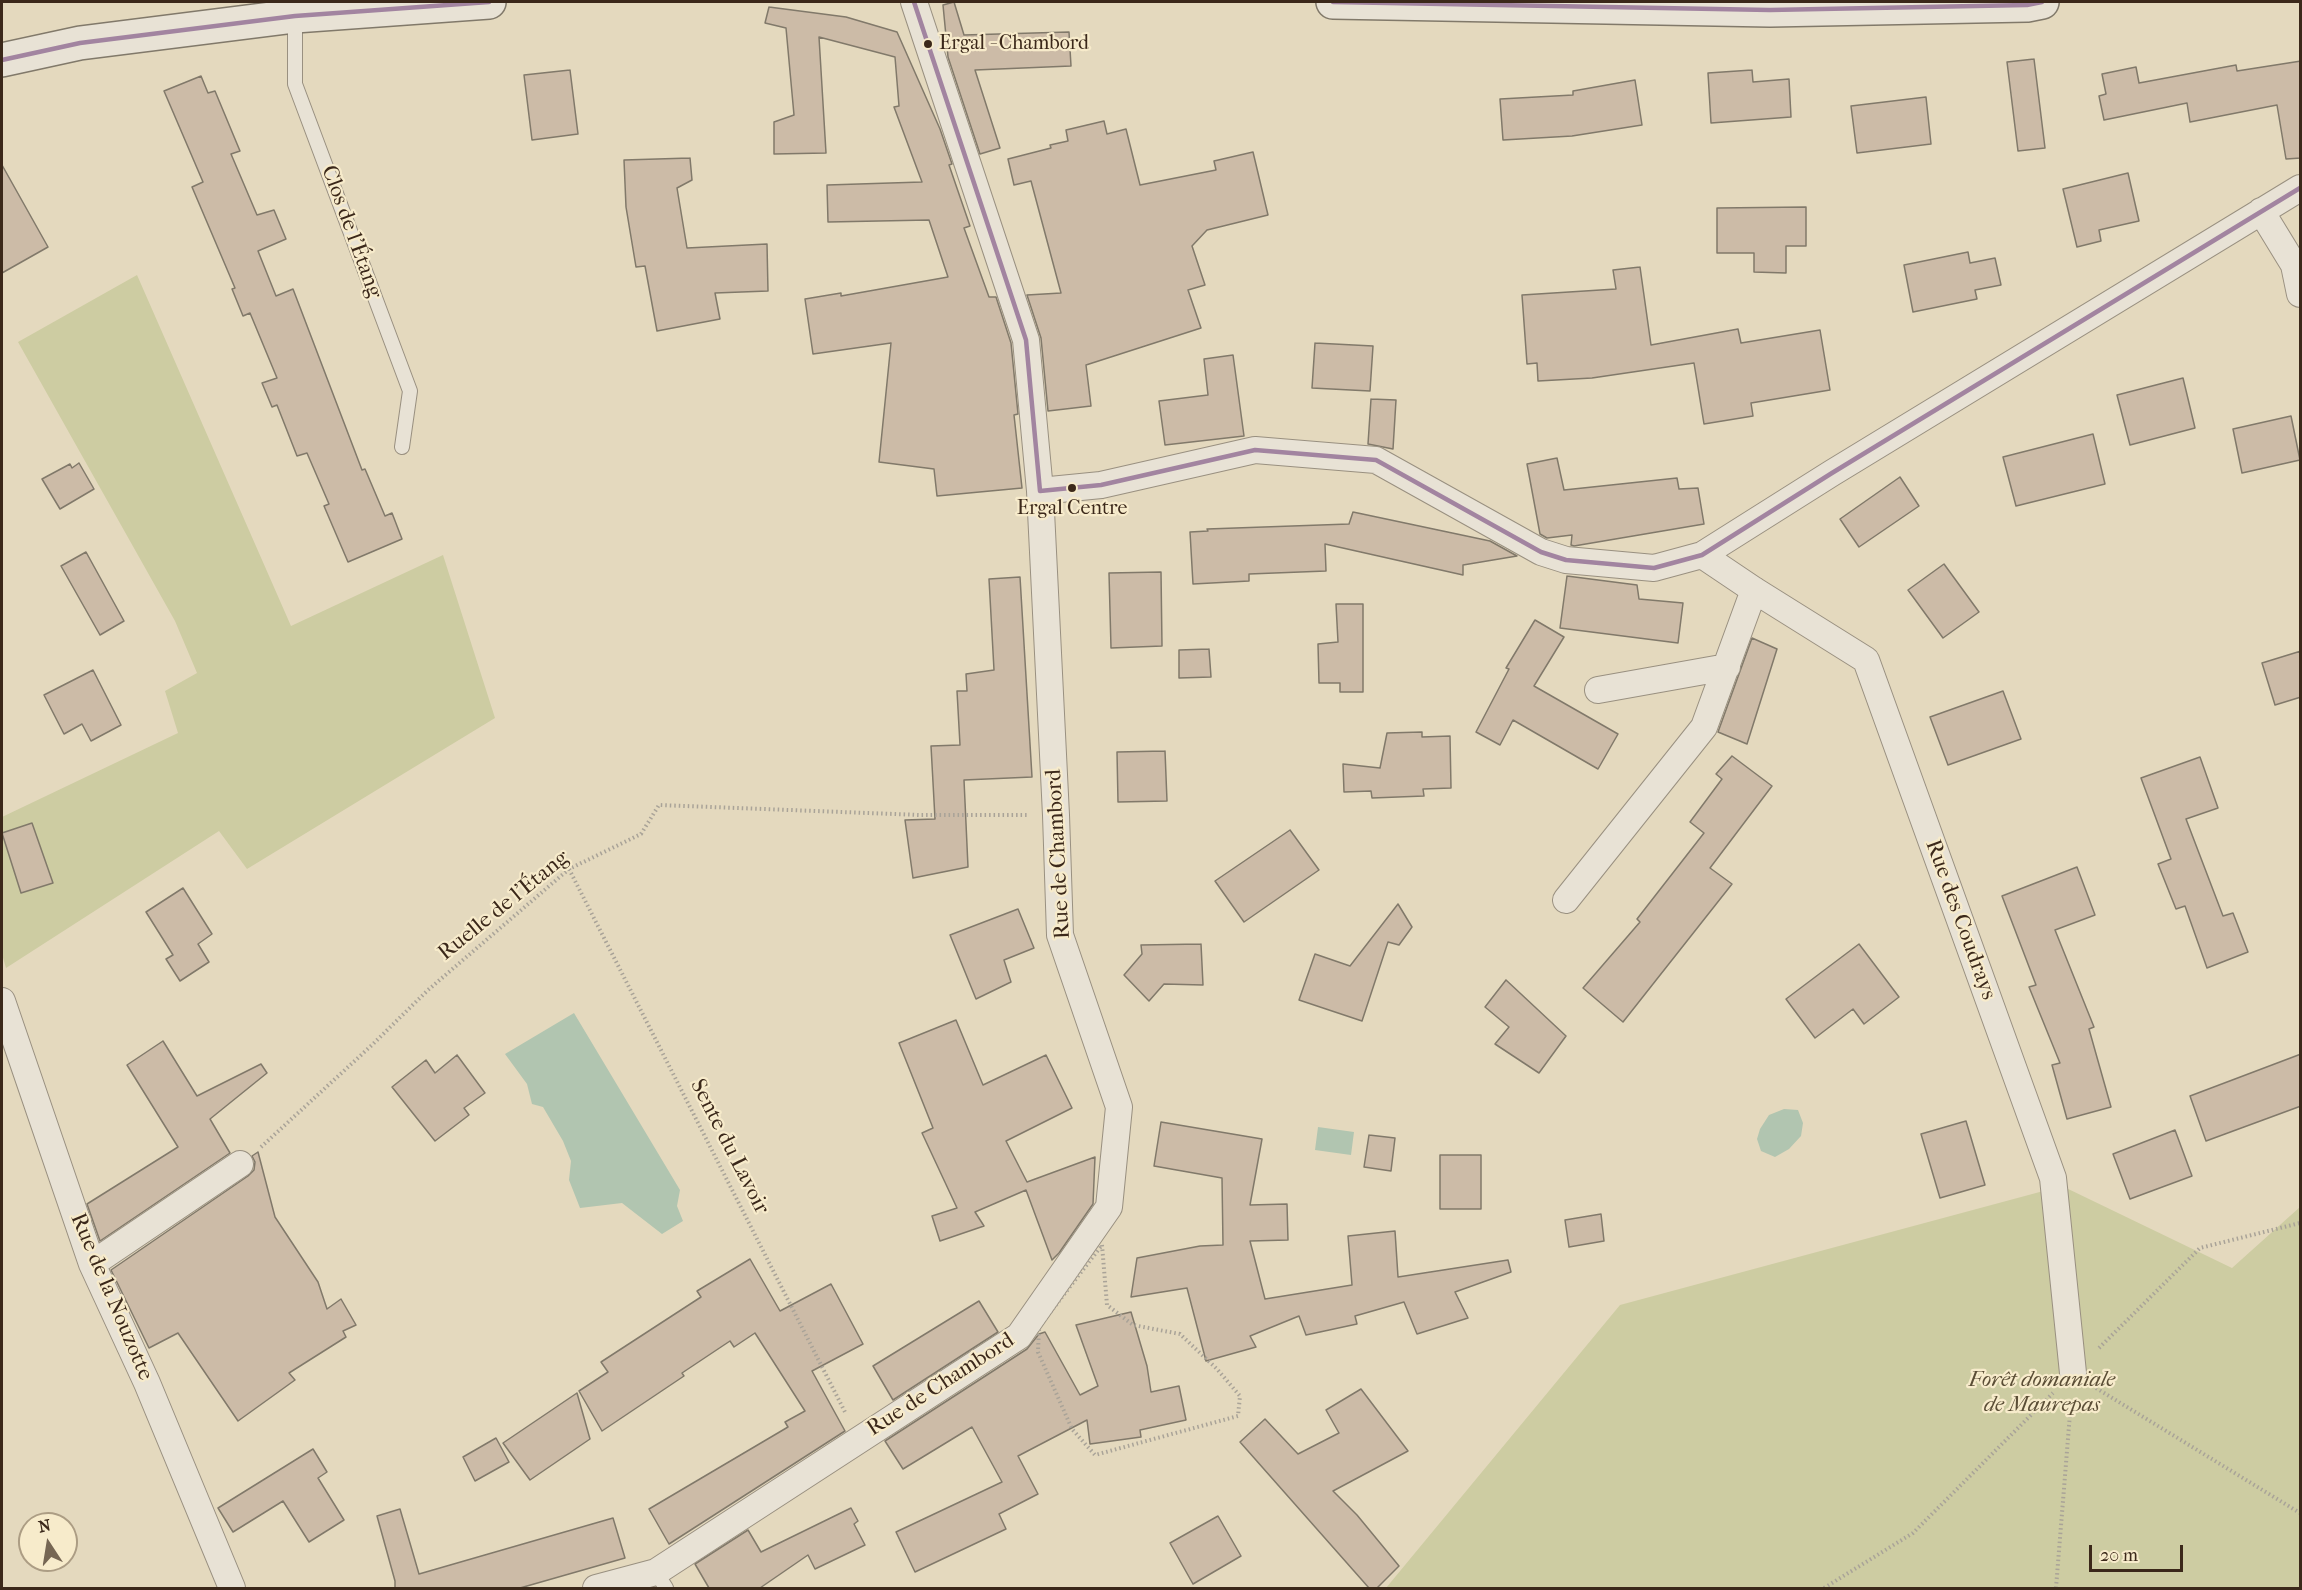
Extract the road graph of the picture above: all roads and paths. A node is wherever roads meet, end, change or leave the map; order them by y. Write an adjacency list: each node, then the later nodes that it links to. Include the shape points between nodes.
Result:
1 (489, 2): 5 (street)
2 (914, 2): 11 (street, Rue de Chambord, via 1026,340)
3 (1333, 2): 4 (street, via 1770,10)
4 (2042, 2)
5 (295, 9): 6 (street, via 80,43); 10 (lane, Clos de l'Étang, via 295,84 410,391)
6 (2, 60)
7 (2301, 188): 8 (street)
8 (2261, 211): 9 (street, via 2294,265); 12 (street)
9 (2301, 294)
10 (402, 447)
11 (1040, 491): 12 (street, via 1101,485 1255,450 1376,460 1541,552 1566,560 1654,568); 16 (street, Rue de Chambord)
12 (1702, 555): 13 (street, Rue des Coudrays)
13 (1754, 590): 14 (street); 24 (street, Rue des Coudrays, via 1866,660 2053,1178)
14 (1726, 667): 15 (street); 18 (street, via 1704,727)
15 (1598, 690)
16 (1056, 815): 17 (path, Ruelle de l'Étang, via 920,815 659,805 642,834); 25 (street, Rue de Chambord, via 1060,935 1119,1107 1109,1207 1019,1336)
17 (569, 869): 20 (path, Ruelle de l'Étang, via 428,990); 25 (path, Sente du Lavoir)
18 (1566, 900)
19 (2, 1000): 22 (street, Rue de la Nouzotte)
20 (240, 1164): 22 (street)
21 (2301, 1223): 24 (path, via 2200,1248)
22 (92, 1264): 28 (street, Rue de la Nouzotte, via 147,1383)
23 (1133, 1325): 23 (path, via 1180,1335 1240,1396 1238,1416 1095,1455 1072,1429 1038,1352 1039,1327 1102,1245 1107,1305)
24 (2073, 1374): 26 (path); 30 (path, via 1913,1533); 31 (path)
25 (859, 1440): 27 (street, Rue de Chambord)
26 (2301, 1513)
27 (661, 1580): 29 (street, Rue de Chambord)
28 (232, 1588)
29 (596, 1588)
30 (1824, 1588)
31 (2056, 1588)

